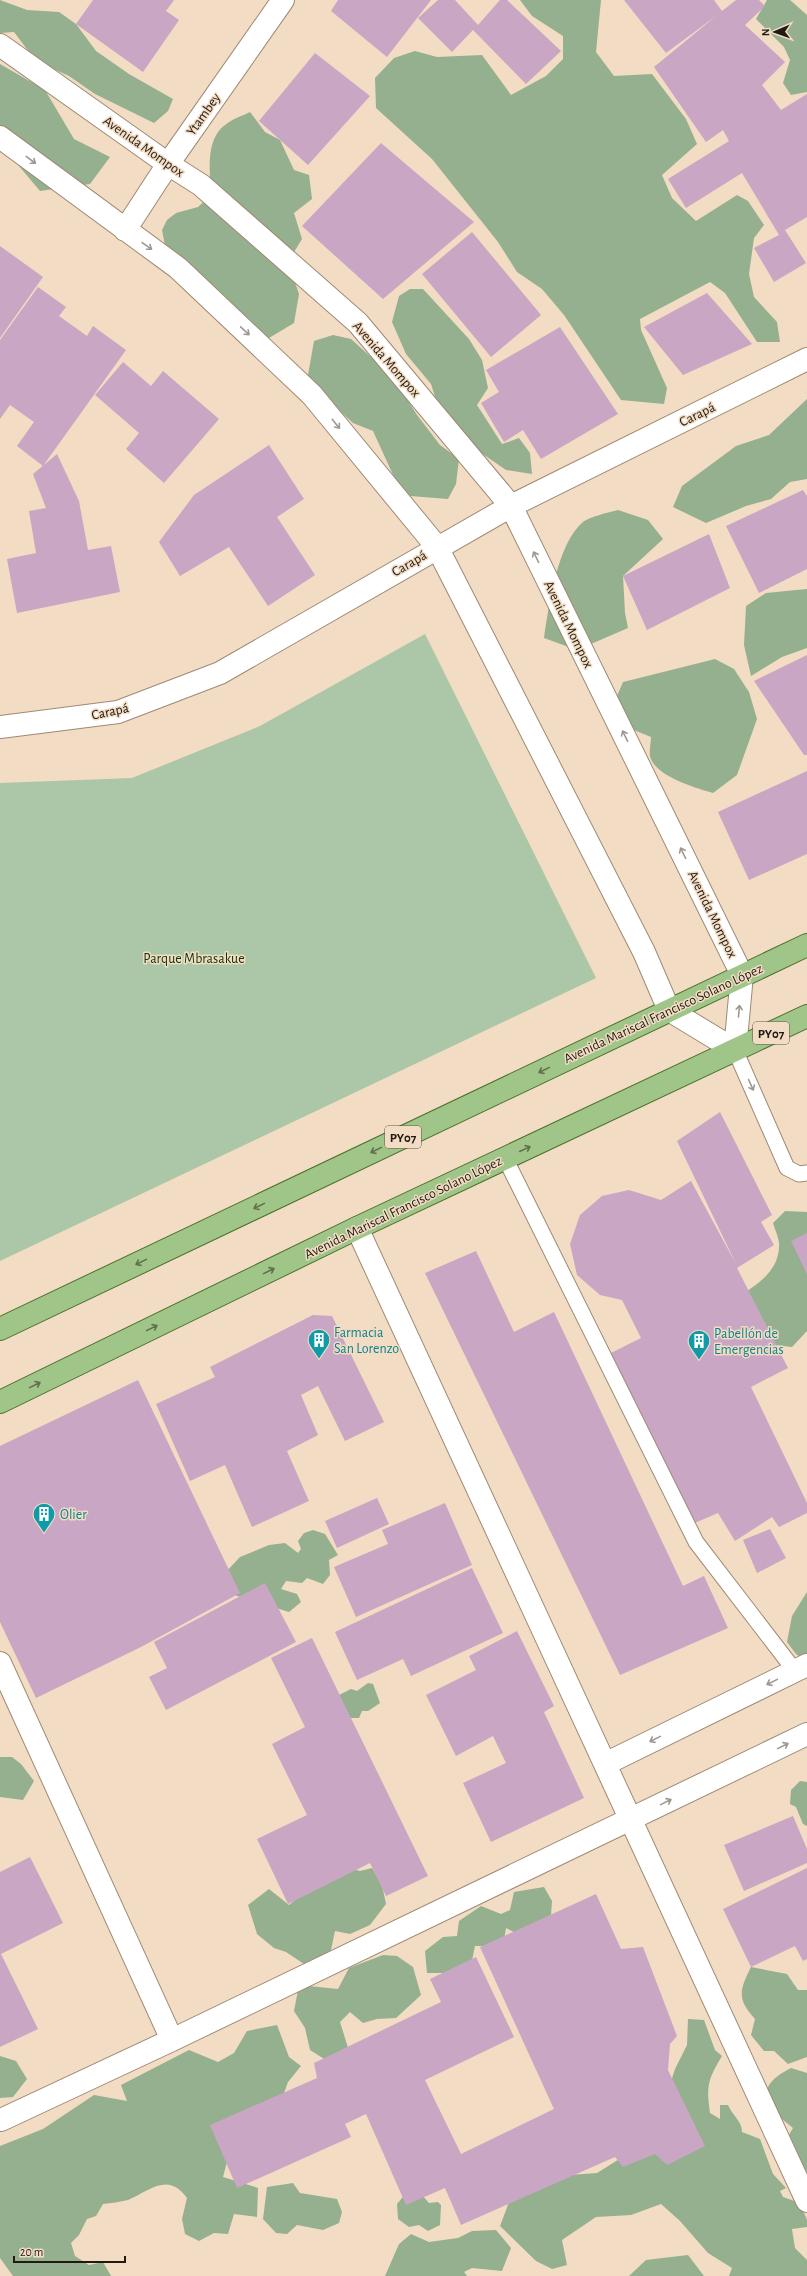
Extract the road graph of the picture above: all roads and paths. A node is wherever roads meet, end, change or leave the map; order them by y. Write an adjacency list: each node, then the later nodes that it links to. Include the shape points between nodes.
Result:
1 (283, 0): 4 (street, Ytambey)
2 (0, 45): 4 (street, Avenida Mompox)
3 (0, 137): 5 (street, one-way to 5)
4 (168, 164): 5 (street, Ytambey); 7 (street, Avenida Mompox, via 201,185 358,323)
5 (125, 230): 8 (street, one-way to 8, via 178,268 312,395)
6 (807, 359): 7 (street, Carapá)
7 (511, 506): 8 (street, Carapá); 11 (street, Avenida Mompox, one-way to 7)
8 (437, 547): 9 (street, Carapá, via 220,673 118,712); 12 (street, via 644,952)
9 (0, 727)
10 (807, 946): 11 (main road, Avenida Mariscal Francisco Solano López / PY07)
11 (742, 975): 12 (main road, Avenida Mariscal Francisco Solano López / PY07); 14 (street, Avenida Mompox, one-way to 11)
12 (669, 1010): 14 (street); 18 (main road, Avenida Mariscal Francisco Solano López / PY07, one-way to 18)
13 (807, 1016): 14 (main road, Avenida Mariscal Francisco Solano López / PY07)
14 (735, 1050): 15 (main road, Avenida Mariscal Francisco Solano López / PY07, one-way to 14); 16 (lane, one-way to 16, via 787,1168 799,1174)
15 (505, 1158): 17 (main road, Avenida Mariscal Francisco Solano López / PY07); 21 (lane, via 696,1542)
16 (807, 1172)
17 (357, 1228): 19 (main road, Avenida Mariscal Francisco Solano López / PY07, one-way to 17); 23 (street)
18 (0, 1329)
19 (0, 1402)
20 (0, 1664): 25 (street)
21 (801, 1668): 23 (street, one-way to 23)
22 (807, 1734): 24 (street, one-way to 22)
23 (604, 1764): 24 (street)
24 (630, 1819): 25 (street); 27 (street)
25 (172, 2040): 26 (street)
26 (1, 2120)
27 (807, 2201)

